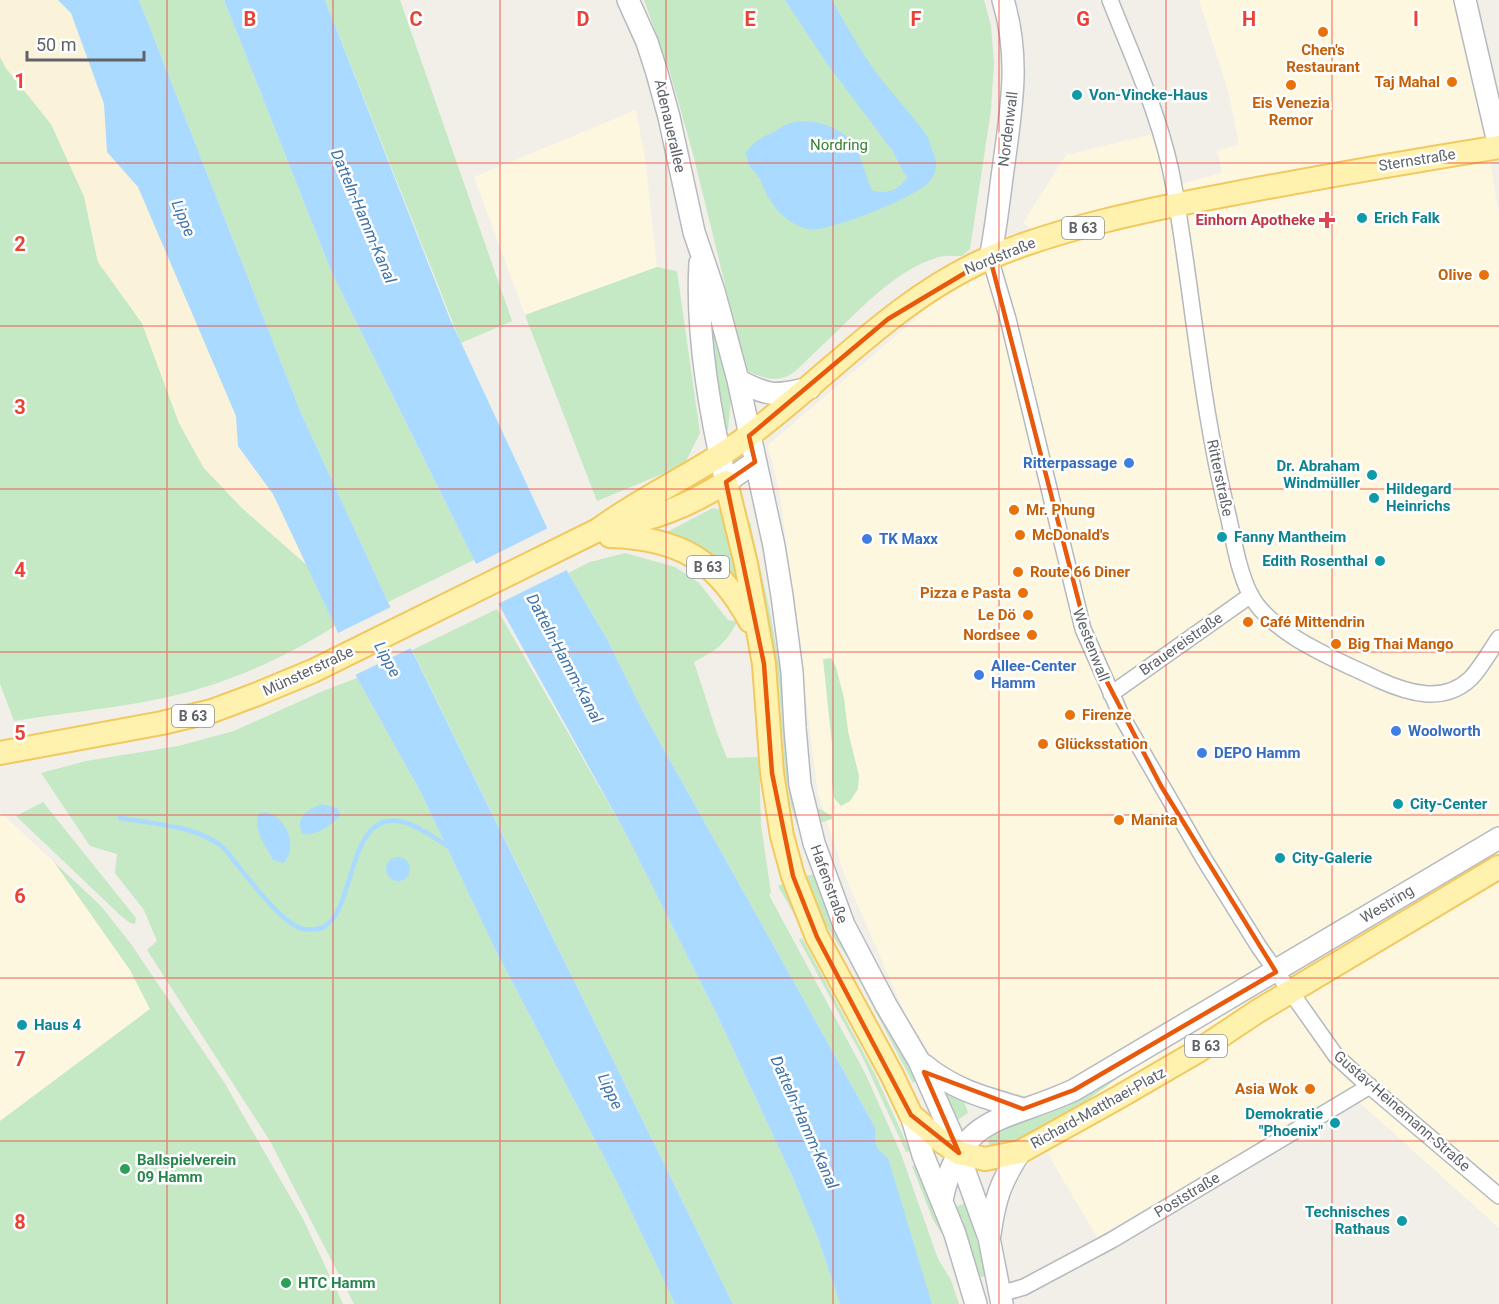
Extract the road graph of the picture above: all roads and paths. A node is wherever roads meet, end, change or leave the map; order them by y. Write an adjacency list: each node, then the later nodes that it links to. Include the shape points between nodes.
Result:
1 (628, 0): 8 (main road, Adenauerallee, via 657,73)
2 (1003, 0): 9 (main road, Nordenwall, via 1015,67)
3 (1110, 0): 7 (street, Ritterstraße, via 1151,100)
4 (1465, 0): 5 (main road)
5 (1499, 148): 6 (main road, Sternstraße / B 63)
6 (1336, 174): 7 (main road, Nordstraße / B 63)
7 (1177, 204): 9 (main road, Nordstraße / B 63, via 1038,241); 17 (street, Ritterstraße, via 1215,466)
8 (700, 256): 10 (main road, Adenauerallee, via 714,291); 13 (main road, Adenauerallee, via 698,293)
9 (990, 258): 11 (main road, Nordstraße / B 63, via 959,273 888,319); 20 (street, Westenwall, via 1076,607)
10 (738, 380): 11 (main road, via 765,393); 12 (main road, Adenauerallee)
11 (810, 388): 12 (main road, Nordstraße / B 63)
12 (749, 436): 13 (main road, Nordstraße / B 63); 14 (main road, Hafenstraße)
13 (720, 457): 15 (main road, Hafenstraße / B 63); 16 (main road, Münsterstraße / B 63)
14 (755, 462): 15 (main road); 26 (main road, Hafenstraße, via 782,596 800,785 807,818 844,926)
15 (726, 482): 16 (main road, via 672,511); 18 (main road, Hafenstraße / B 63)
16 (622, 526): 18 (main road, B 63, via 668,544 707,566 732,590); 21 (main road, Münsterstraße / B 63, via 591,533 313,671 212,711)
17 (1251, 595): 19 (street, Ritterstraße, via 1288,634 1406,691 1449,692 1470,679); 20 (street, Brauereistraße)
18 (759, 636): 29 (main road, Hafenstraße / B 63, via 772,773 793,876 817,937)
19 (1499, 638)
20 (1111, 694): 24 (street, Westenwall, via 1204,859)
21 (0, 753)
22 (1499, 838): 24 (main road, Westring / B 63)
23 (1499, 867): 25 (main road, Westring / B 63)
24 (1276, 972): 25 (street, Westenwall); 28 (main road, Richard-Matthaei-Platz / B 63, via 1074,1090)
25 (1290, 992): 27 (street, Gustav-Heinemann-Straße, via 1336,1056); 30 (main road, Richard-Matthaei-Platz / B 63, via 1198,1051)
26 (919, 1061): 28 (main road, via 944,1081); 31 (main road, Hafenstraße)
27 (1370, 1086): 32 (street, Gustav-Heinemann-Straße); 35 (street, Poststraße, via 1119,1236)
28 (1023, 1109): 31 (main road, Richard-Matthaei-Platz, via 977,1131)
29 (911, 1115): 31 (main road, Richard-Matthaei-Platz / B 63); 33 (main road, Hafenstraße)
30 (1020, 1152): 31 (main road, Richard-Matthaei-Platz / B 63, via 985,1159); 34 (main road, via 999,1187)
31 (959, 1153): 33 (main road); 34 (main road, Hafenstraße)
32 (1499, 1196)
33 (942, 1200): 36 (main road, Hafenstraße)
34 (989, 1238): 35 (main road, Hafenstraße)
35 (1001, 1299)
36 (976, 1304)

